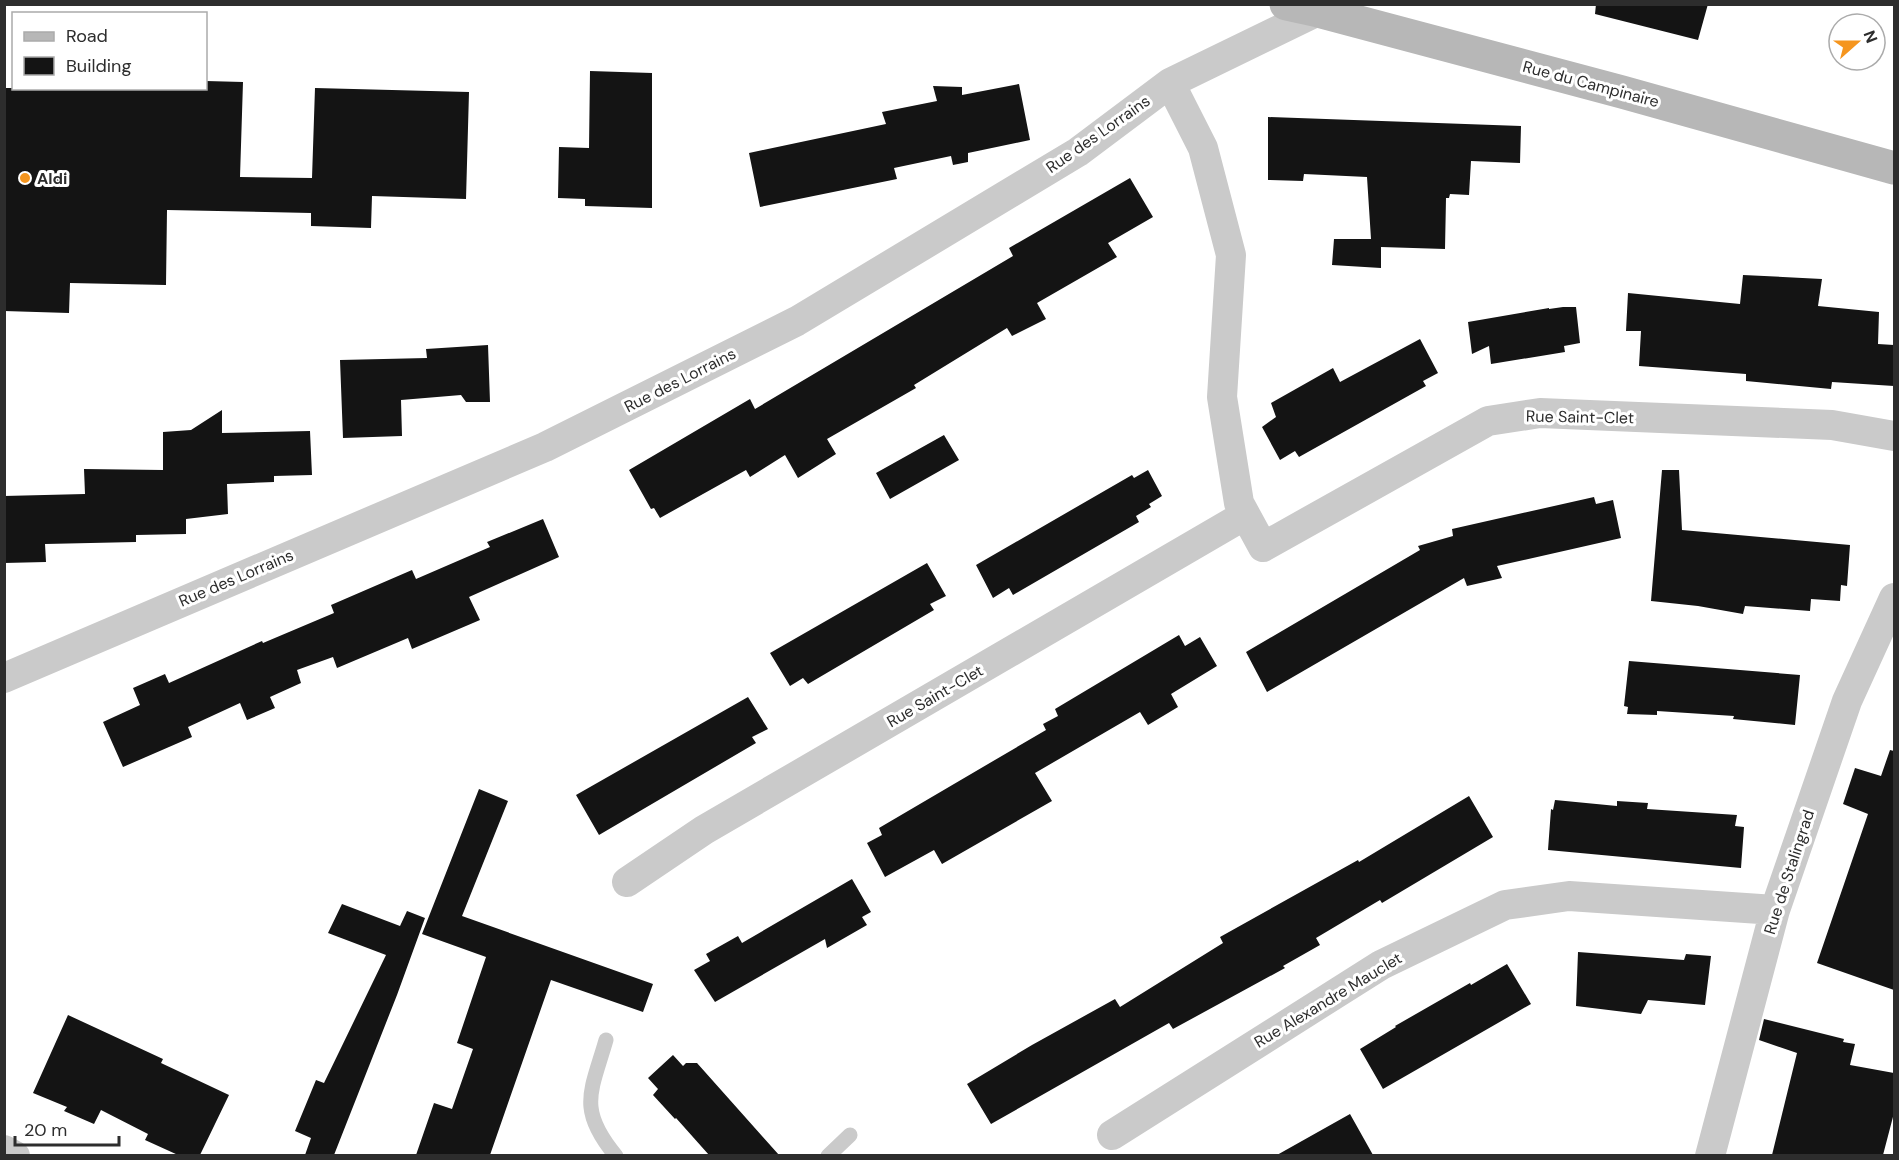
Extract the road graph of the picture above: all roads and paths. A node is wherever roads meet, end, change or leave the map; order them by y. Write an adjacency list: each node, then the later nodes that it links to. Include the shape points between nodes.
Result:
1 (1286, 4): 2 (main road, Rue du Campinaire)
2 (1318, 11): 3 (street, Rue des Lorrains); 4 (main road, Rue du Campinaire)
3 (1170, 83): 6 (street, Rue Saint-Clet, via 1203,148 1231,255 1222,397 1239,503); 8 (street, Rue des Lorrains, via 1078,152 797,321 545,447)
4 (1894, 168)
5 (1894, 436): 6 (street, Rue Saint-Clet, via 1832,425 1540,413 1488,421 1263,547)
6 (1245, 515): 9 (street, Rue Saint-Clet, via 704,830)
7 (1894, 598): 10 (street, Rue de Stalingrad, via 1847,701)
8 (4, 678)
9 (627, 882)
10 (1774, 910): 13 (street, Rue Alexandre Mauclet, via 1569,896 1505,905 1381,965); 18 (street, Rue de Stalingrad)
11 (606, 1040): 16 (lane, via 589,1099 593,1123)
12 (850, 1135): 17 (lane)
13 (1112, 1135)
14 (4, 1150): 15 (street)
15 (15, 1155)
16 (616, 1155)
17 (828, 1155)
18 (1710, 1155)

